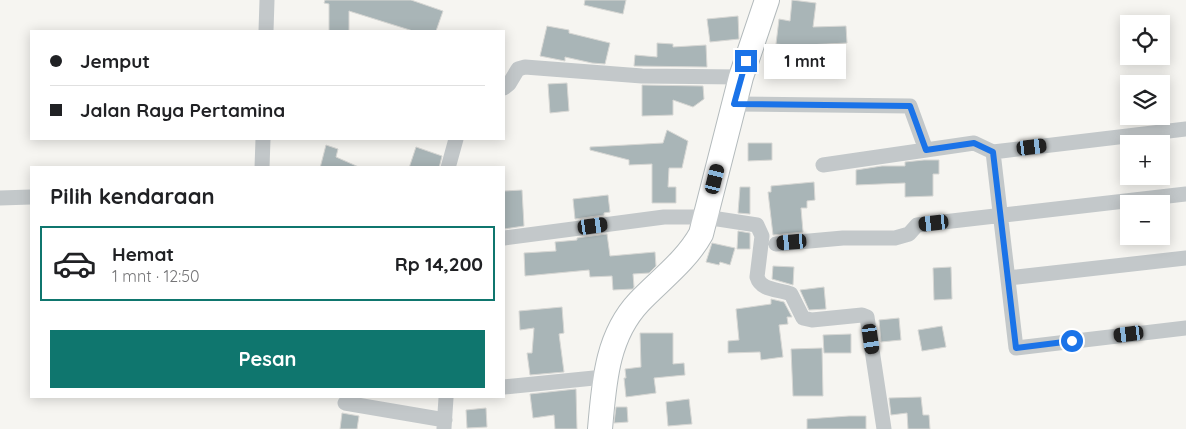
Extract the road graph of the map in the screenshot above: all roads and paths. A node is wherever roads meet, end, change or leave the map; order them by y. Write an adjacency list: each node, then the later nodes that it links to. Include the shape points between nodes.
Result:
1 (266, 0): 3 (street)
2 (767, 0): 4 (main road)
3 (266, 30)
4 (741, 77): 5 (street, via 642,76 524,67 518,69); 6 (main road)
5 (505, 87)
6 (734, 104): 10 (street, via 910,106); 19 (main road)
7 (1186, 129): 11 (street)
8 (263, 140): 13 (street)
9 (456, 140): 14 (street)
10 (926, 150): 11 (street, via 974,143); 12 (street)
11 (993, 152): 18 (street)
12 (823, 165)
13 (262, 166)
14 (449, 166)
15 (1186, 194): 18 (street)
16 (30, 197): 17 (street)
17 (0, 198)
18 (1000, 216): 21 (street, via 917,225 909,234 895,238 842,238); 23 (street)
19 (705, 217): 20 (street, via 664,217); 25 (main road, via 693,248 637,304 620,327); 31 (street, via 757,225 762,236 759,282 791,294 802,318 867,317)
20 (505, 238)
21 (776, 244)
22 (1186, 258): 23 (street)
23 (1008, 278): 24 (street, via 1016,348)
24 (1186, 328)
25 (604, 377): 26 (street); 30 (main road)
26 (505, 387)
27 (446, 398): 29 (street)
28 (345, 402): 29 (street)
29 (445, 424)
30 (600, 429)
31 (884, 429)

